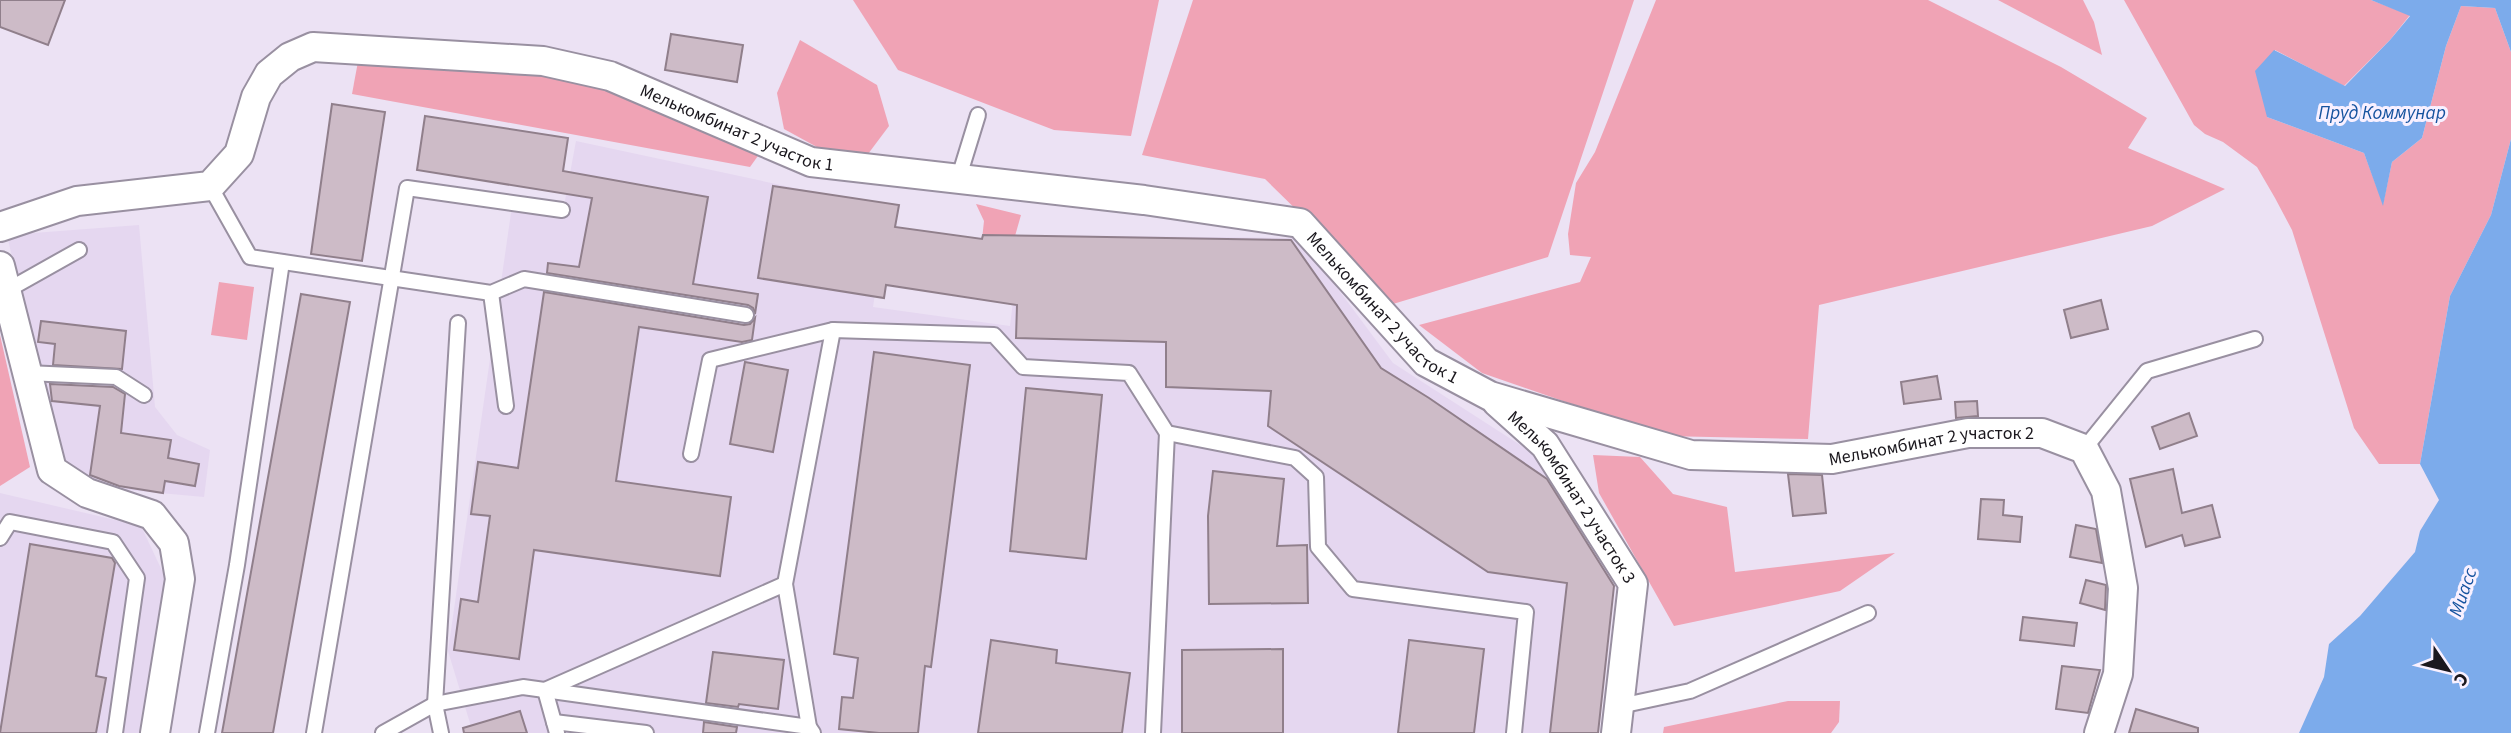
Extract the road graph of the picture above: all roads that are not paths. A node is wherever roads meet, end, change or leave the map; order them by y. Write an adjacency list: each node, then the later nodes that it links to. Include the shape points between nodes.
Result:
1 (978, 115): 2 (lane)
2 (958, 180): 3 (street, Мелькомбинат 2 участок 1, via 811,162 610,76 543,61 313,47 290,57 269,74 256,97 239,154); 17 (street, Мелькомбинат 2 участок 1, via 1300,223 1426,362)
3 (210, 186): 5 (street, via 77,201); 7 (lane, via 250,257)
4 (562, 210): 9 (lane, via 407,188)
5 (0, 227)
6 (79, 250): 8 (lane)
7 (282, 262): 9 (lane); 32 (lane)
8 (3, 278): 15 (street)
9 (390, 279): 10 (lane); 33 (lane)
10 (491, 293): 11 (lane, via 524,279); 18 (lane)
11 (746, 316)
12 (458, 323): 26 (lane)
13 (833, 330): 19 (lane, via 994,335 1023,367 1129,373); 21 (lane, via 710,360); 23 (lane)
14 (2255, 339): 20 (lane, via 2147,371)
15 (27, 373): 16 (lane, via 116,377); 31 (street, via 52,470 87,493 152,515 174,543 180,579)
16 (144, 395)
17 (1490, 396): 20 (street, Мелькомбинат 2 участок 2, via 1691,455 1832,459 1968,433 2042,433); 27 (street, Мелькомбинат 2 участок 3, via 1545,445 1633,584)
18 (506, 406)
19 (1167, 433): 37 (lane); 38 (lane, via 1295,458 1316,477 1318,547 1353,589 1526,612)
20 (2084, 449): 39 (street, via 2106,491 2123,588 2118,674)
21 (691, 454)
22 (0, 538): 30 (lane, via 10,522 113,542 137,578)
23 (785, 584): 25 (lane); 29 (lane)
24 (1868, 613): 27 (lane)
25 (545, 690): 26 (lane, via 523,687); 28 (lane); 29 (lane)
26 (435, 704): 34 (lane); 35 (lane)
27 (1618, 719)
28 (556, 727): 36 (lane)
29 (811, 730)
30 (115, 733)
31 (155, 733)
32 (207, 733)
33 (314, 733)
34 (383, 733)
35 (441, 733)
36 (646, 733)
37 (1153, 733)
38 (1514, 733)
39 (2099, 733)

